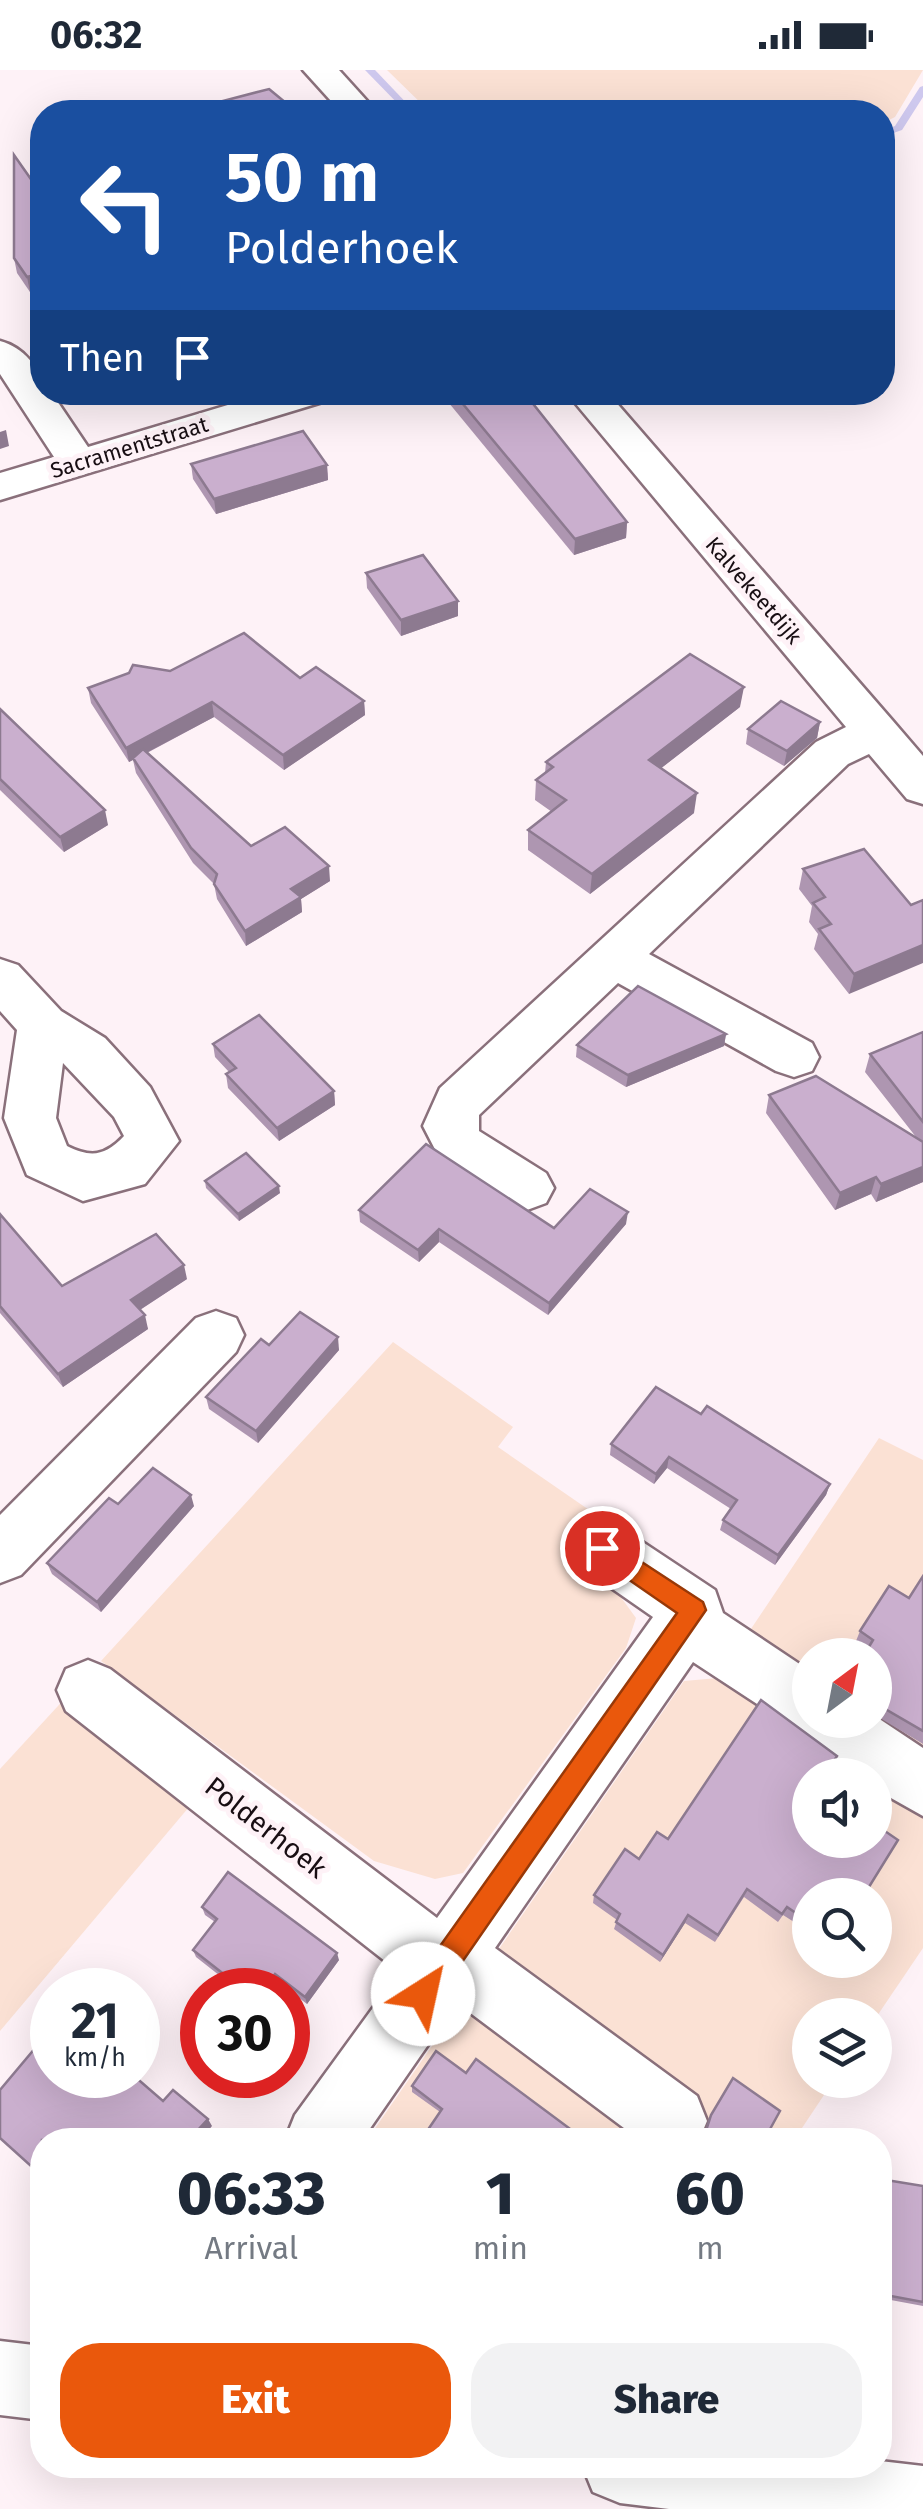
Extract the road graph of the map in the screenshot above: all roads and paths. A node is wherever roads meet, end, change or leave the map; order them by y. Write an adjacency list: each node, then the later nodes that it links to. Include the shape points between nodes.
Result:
1 (320, 70): 2 (street)
2 (349, 100)
3 (30, 344): 4 (street)
4 (1, 354): 5 (street)
5 (30, 395)
6 (37, 405): 9 (street)
7 (271, 405): 9 (street, Sacramentstraat)
8 (596, 405): 11 (street, Kalvekeetdijk)
9 (78, 462): 10 (street, Sacramentstraat)
10 (0, 487)
11 (876, 732): 12 (street, Kalvekeetdijk); 13 (street, via 832,753)
12 (923, 786)
13 (612, 956): 16 (street); 17 (street, via 458,1104 449,1126 460,1146)
14 (0, 978): 15 (street)
15 (43, 1026)
16 (794, 1057)
17 (527, 1188)
18 (216, 1335): 20 (street)
19 (602, 1548): 21 (street, via 694,1610)
20 (0, 1556)
21 (685, 1622): 23 (street); 26 (street)
22 (88, 1690): 26 (street, Polderhoek)
23 (792, 1696)
24 (854, 1738): 25 (street)
25 (923, 1785)
26 (447, 1960): 27 (street, Polderhoek); 28 (street)
27 (672, 2121)
28 (328, 2128)
29 (0, 2378): 30 (street)
30 (30, 2382)
31 (716, 2478): 32 (street)
32 (914, 2505)

